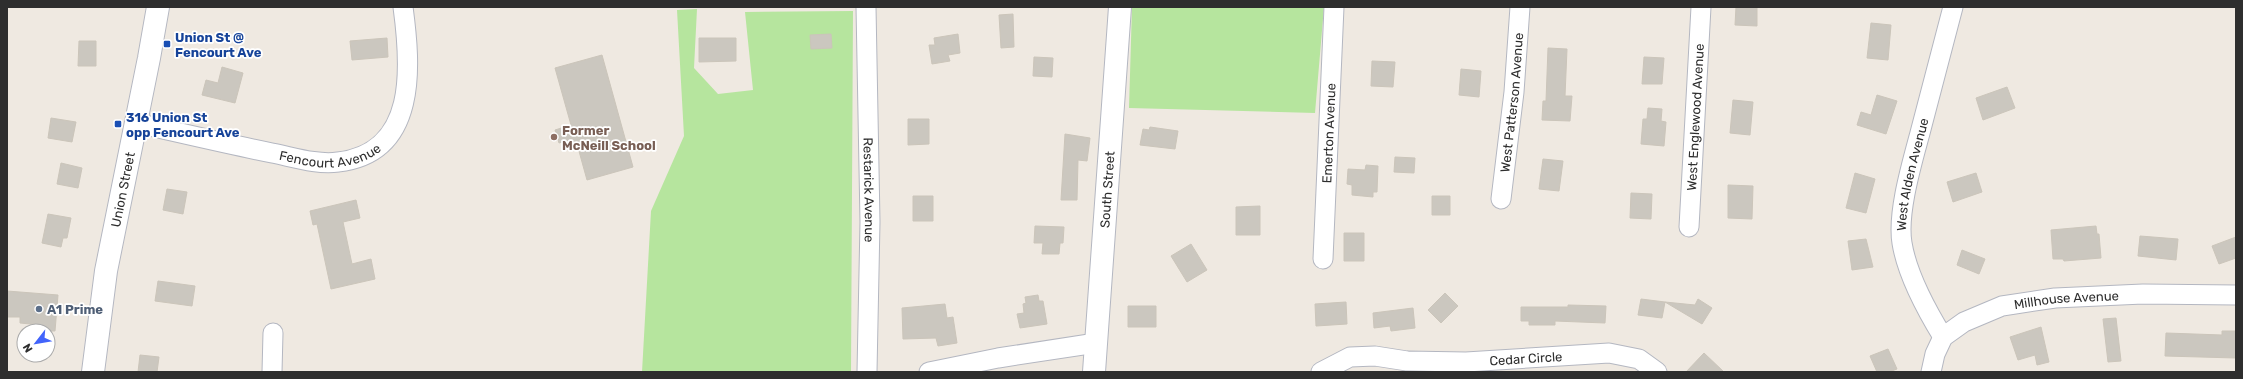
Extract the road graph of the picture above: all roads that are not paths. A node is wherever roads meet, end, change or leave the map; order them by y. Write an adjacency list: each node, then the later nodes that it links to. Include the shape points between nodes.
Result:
1 (158, 7): 9 (main road, Union Street)
2 (403, 7): 9 (street, Fencourt Avenue, via 409,49 403,109 391,133 376,148 360,156 338,162 316,161)
3 (866, 7): 19 (street, Restarick Avenue, via 870,222)
4 (1120, 7): 16 (main road, South Street)
5 (1334, 7): 12 (street, Emerton Avenue)
6 (1520, 7): 10 (street, West Patterson Avenue, via 1514,92)
7 (1701, 7): 11 (street, West Englewood Avenue)
8 (1953, 7): 15 (street, West Alden Avenue, via 1911,166 1904,202 1902,242 1906,261 1931,318)
9 (136, 123): 17 (main road, Union Street, via 106,271)
10 (1501, 199)
11 (1689, 228)
12 (1323, 259)
13 (2236, 295): 15 (street, Millhouse Avenue, via 2143,294 2028,301 2002,306 1964,322)
14 (273, 334): 18 (street)
15 (1943, 338): 24 (street, Millhouse Avenue, via 1935,354)
16 (1096, 343): 20 (street); 21 (main road, South Street)
17 (93, 372)
18 (272, 372)
19 (867, 372)
20 (929, 372)
21 (1094, 372)
22 (1321, 372): 23 (street, Cedar Circle, via 1350,357 1375,356 1407,361 1466,362 1609,352 1639,359)
23 (1657, 372)
24 (1931, 372)

